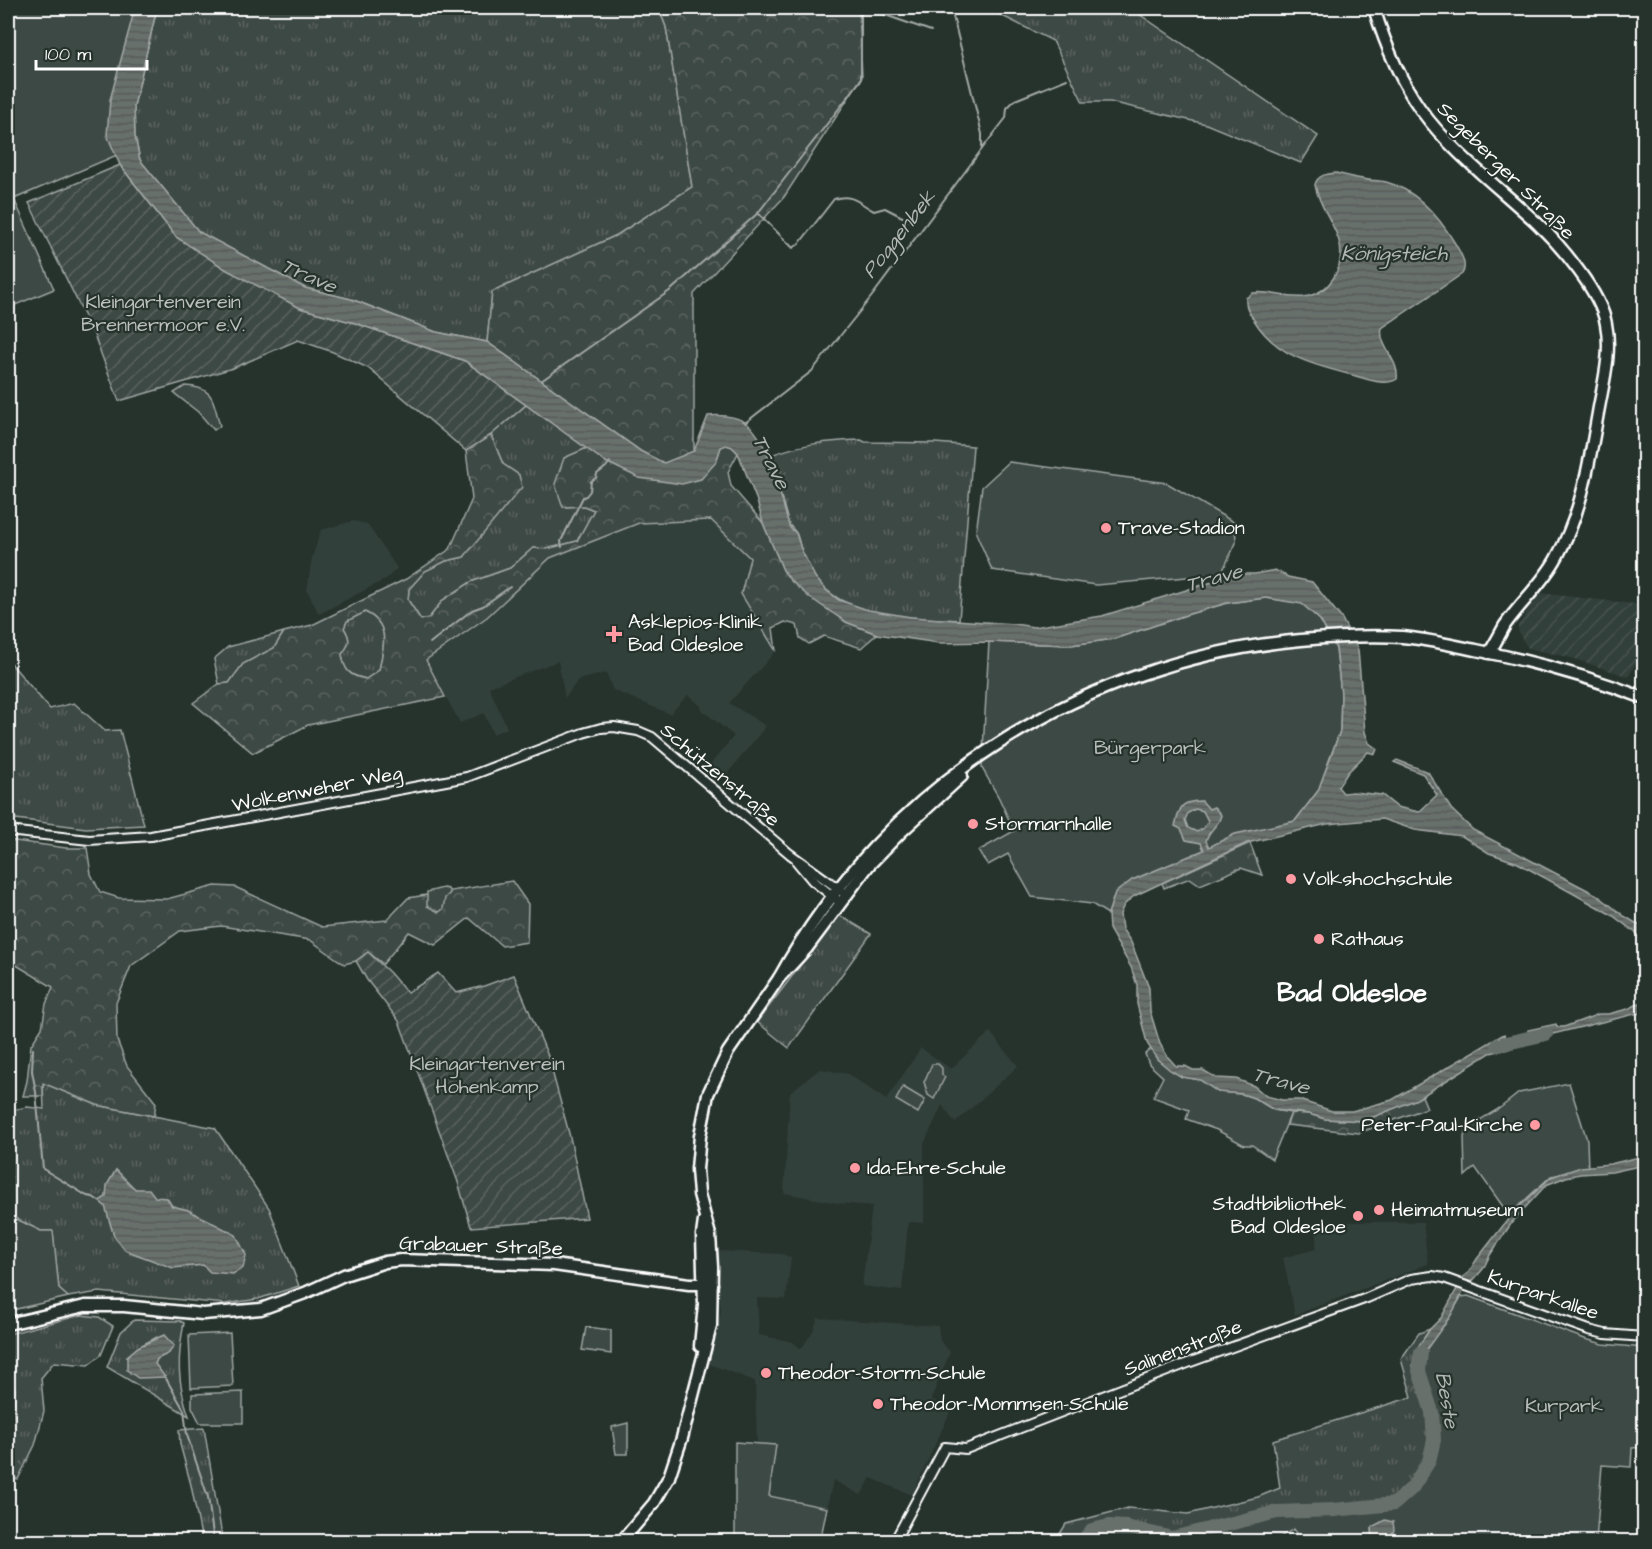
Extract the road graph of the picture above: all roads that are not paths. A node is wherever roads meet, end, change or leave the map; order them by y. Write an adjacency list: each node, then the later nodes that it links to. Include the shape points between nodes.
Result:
1 (1374, 8): 2 (main road, Segeberger Straße, via 1395,66 1422,111 1441,135 1548,235 1594,291 1606,323 1606,371 1575,517 1556,559)
2 (1489, 653): 3 (main road, via 1578,674); 6 (main road, via 1414,639 1365,637 1248,646 1167,665 1083,698 1001,744 952,783)
3 (1644, 698)
4 (625, 728): 5 (street, Wolkenweher Weg, via 584,733 467,777 151,836 89,840); 6 (street, Schützenstraße, via 658,741)
5 (8, 831)
6 (839, 895): 8 (main road, via 799,942 728,1052 708,1094 697,1169 710,1235)
7 (1432, 1276): 10 (street, Kurparkallee, via 1453,1280 1589,1330); 12 (street, Salinenstraße, via 1412,1279 966,1449 945,1447)
8 (708, 1280): 9 (main road, Grabauer Straße, via 689,1284 554,1264 400,1260 344,1275 261,1308 203,1314 85,1306); 11 (main road, via 711,1326 682,1438 669,1477 654,1503)
9 (8, 1324)
10 (1644, 1337)
11 (621, 1542)
12 (894, 1542)

